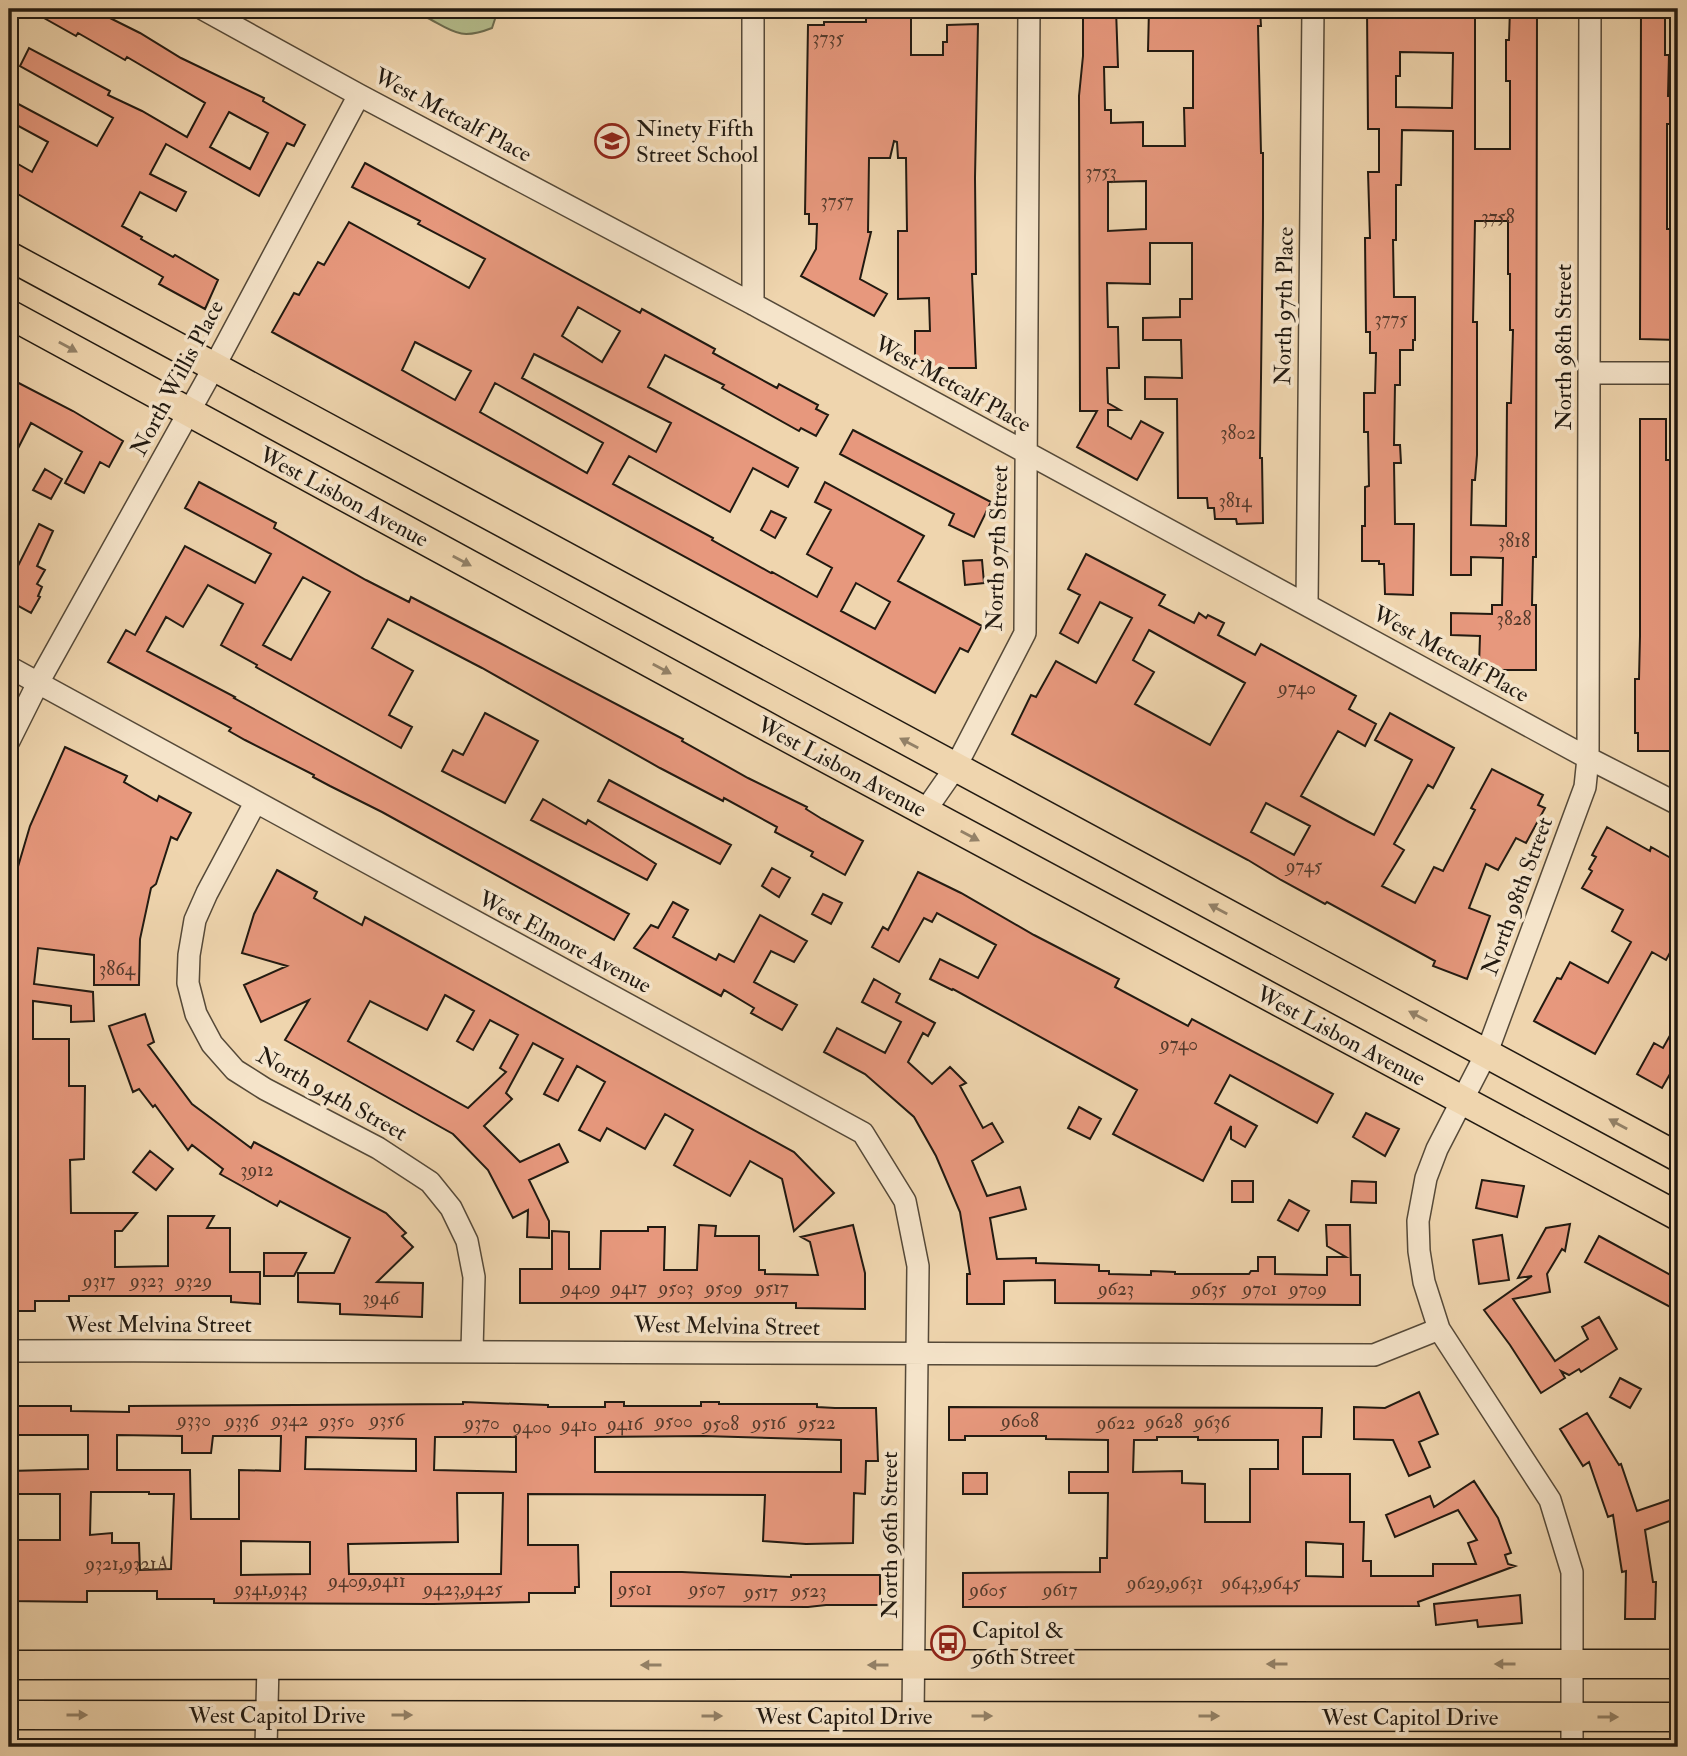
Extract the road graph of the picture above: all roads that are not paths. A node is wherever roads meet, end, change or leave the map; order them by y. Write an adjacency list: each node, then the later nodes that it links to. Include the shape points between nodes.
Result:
1 (203, 9): 6 (street, West Metcalf Place)
2 (752, 9): 8 (street)
3 (1029, 9): 14 (street, North 97th Street)
4 (1313, 9): 15 (street, North 97th Place)
5 (1590, 9): 11 (street, North 98th Street)
6 (359, 95): 8 (street, West Metcalf Place); 10 (street, North Willis Place)
7 (9, 256): 10 (main road)
8 (753, 304): 14 (street, West Metcalf Place)
9 (9, 314): 13 (main road, West Lisbon Avenue, one-way to 13)
10 (214, 367): 13 (street, North Willis Place); 20 (main road, one-way to 10)
11 (1590, 373): 12 (street); 19 (street, North 98th Street)
12 (1678, 373)
13 (189, 413): 17 (street, North Willis Place); 23 (main road, West Lisbon Avenue, one-way to 23)
14 (1026, 454): 15 (street, West Metcalf Place); 20 (street, North 97th Street, via 1025,633)
15 (1307, 604): 19 (street, West Metcalf Place)
16 (9, 667): 17 (street, West Elmore Avenue)
17 (38, 683): 18 (street, North Willis Place); 21 (street, West Elmore Avenue)
18 (9, 741)
19 (1588, 758): 22 (street, West Metcalf Place); 24 (street, North 98th Street, via 1586,787)
20 (955, 768): 23 (street, North 97th Street); 24 (main road, one-way to 20)
21 (255, 803): 29 (street, North 94th Street, via 195,920 188,983 196,1014 212,1044 234,1070 378,1148 430,1182 467,1241 474,1277); 31 (street, West Elmore Avenue, via 863,1133 905,1201 918,1266)
22 (1678, 804)
23 (925, 811): 25 (main road, West Lisbon Avenue, one-way to 25)
24 (1487, 1052): 25 (street, North 98th Street); 26 (main road, one-way to 24)
25 (1461, 1101): 27 (main road, West Lisbon Avenue); 28 (street, North 98th Street, via 1426,1178 1418,1221 1424,1282)
26 (1678, 1157)
27 (1678, 1216)
28 (1439, 1329): 31 (street, West Melvina Street, via 1374,1355); 32 (street, North 98th Street, via 1550,1500 1572,1572)
29 (472, 1350): 30 (street, West Melvina Street); 31 (street, West Melvina Street)
30 (9, 1351)
31 (916, 1354): 36 (street, North 96th Street)
32 (1573, 1664): 33 (main road); 36 (main road, one-way to 36); 40 (street, North 98th Street)
33 (1678, 1664)
34 (9, 1665): 35 (main road)
35 (268, 1665): 36 (main road, one-way to 35); 38 (street)
36 (914, 1665): 39 (street, North 96th Street)
37 (9, 1714): 38 (main road, West Capitol Drive, one-way to 38)
38 (267, 1715): 39 (main road, West Capitol Drive, one-way to 39); 42 (street)
39 (913, 1716): 40 (main road, West Capitol Drive, one-way to 40)
40 (1573, 1717): 41 (main road, West Capitol Drive, one-way to 41); 43 (street, North 98th Street)
41 (1678, 1717)
42 (266, 1747)
43 (1572, 1747)

